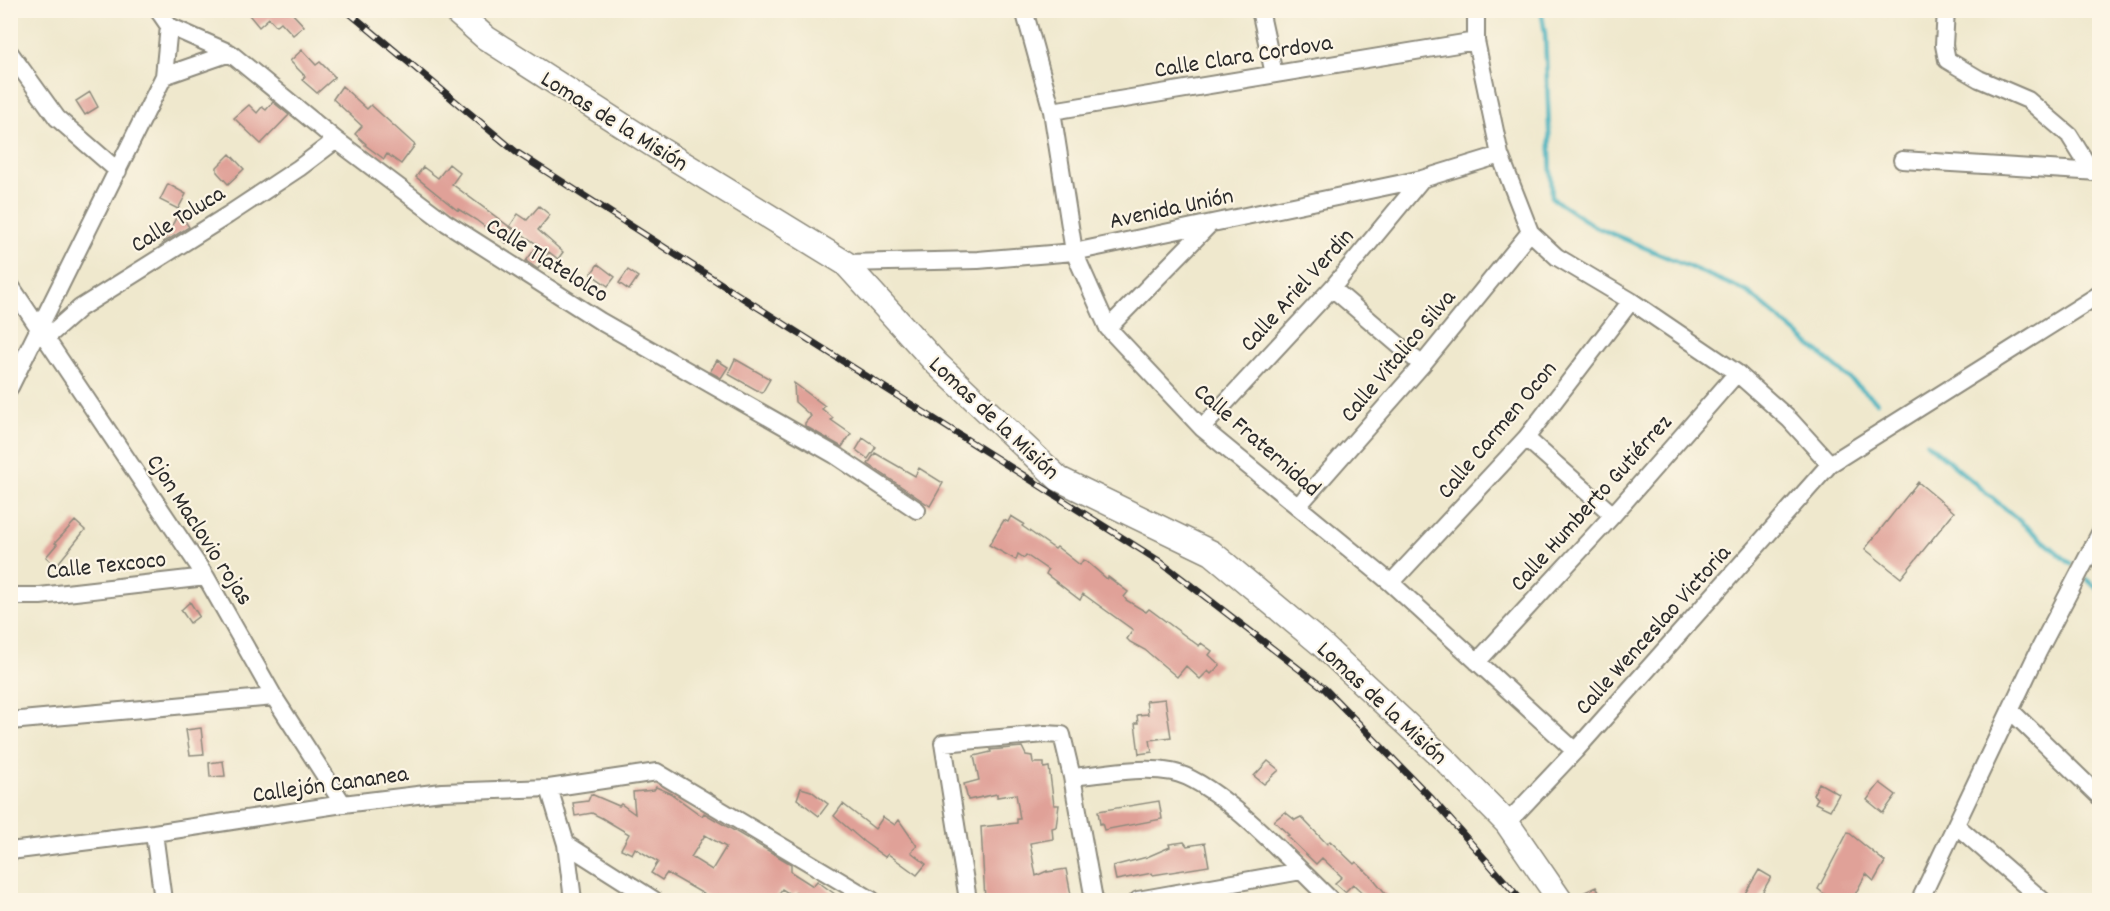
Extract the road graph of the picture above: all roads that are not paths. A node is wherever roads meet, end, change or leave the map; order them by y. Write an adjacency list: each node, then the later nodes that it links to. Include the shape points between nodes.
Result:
1 (158, 10): 7 (street)
2 (454, 10): 23 (street, Lomas de la Misión, via 495,44)
3 (1024, 10): 13 (street, Calle Fraternidad)
4 (1260, 10): 11 (street)
5 (1476, 10): 8 (street)
6 (1946, 10): 18 (street, via 1947,60 2028,100 2070,135)
7 (169, 26): 10 (street, Calle Tlatelolco); 12 (street)
8 (1476, 41): 11 (street, Calle Clara Cordova); 15 (street)
9 (10, 53): 17 (street, via 57,118)
10 (230, 54): 12 (street); 14 (street, Calle Tlatelolco)
11 (1274, 74): 13 (street, Calle Clara Cordova)
12 (164, 76): 17 (street)
13 (1052, 111): 22 (street, Calle Fraternidad)
14 (336, 140): 29 (street, Calle Toluca); 37 (street, Calle Tlatelolco, via 454,228 600,321 835,455)
15 (1500, 155): 19 (street, Avenida Unión); 21 (street)
16 (1902, 160): 18 (street)
17 (118, 171): 29 (street)
18 (2096, 172)
19 (1422, 179): 20 (street, Avenida Unión); 25 (street, Calle Ariel Verdin)
20 (1209, 225): 22 (street, Avenida Unión); 28 (street)
21 (1530, 232): 27 (street, via 1557,257); 30 (street, Calle Vitalico Silva)
22 (1074, 252): 23 (street, Avenida Unión, via 978,260); 28 (street, Calle Fraternidad)
23 (845, 263): 52 (street, Lomas de la Misión, via 936,363 1059,479 1212,553 1321,644)
24 (10, 285): 29 (street, Cjon Maclovio rojas)
25 (1332, 288): 30 (street); 33 (street, Calle Ariel Verdin)
26 (2100, 294): 35 (street, Calle Wenceslao Victoria)
27 (1631, 301): 31 (street); 34 (street, Calle Carmen Ocon)
28 (1108, 328): 33 (street, Calle Fraternidad)
29 (43, 334): 32 (street); 40 (street, Cjon Maclovio rojas)
30 (1422, 365): 36 (street, Calle Vitalico Silva)
31 (1737, 373): 35 (street, via 1790,420); 38 (street, Calle Humberto Gutiérrez)
32 (10, 387)
33 (1202, 428): 36 (street, Calle Fraternidad)
34 (1526, 438): 38 (street); 41 (street, Calle Carmen Ocon)
35 (1830, 464): 47 (street, Calle Wenceslao Victoria)
36 (1298, 506): 41 (street, Calle Fraternidad)
37 (917, 510)
38 (1613, 515): 43 (street, Calle Humberto Gutiérrez)
39 (2100, 533): 45 (street)
40 (206, 577): 42 (street, Calle Texcoco); 44 (street, Cjon Maclovio rojas)
41 (1391, 583): 43 (street, Calle Fraternidad)
42 (10, 596)
43 (1477, 662): 47 (street, Calle Fraternidad)
44 (274, 697): 46 (street); 51 (street, Cjon Maclovio rojas)
45 (2010, 710): 50 (street); 53 (street)
46 (10, 721)
47 (1575, 751): 52 (street, Calle Wenceslao Victoria)
48 (1072, 777): 57 (street, via 1147,770 1174,772 1202,785 1250,821); 62 (street, via 1062,735 943,743); 63 (street)
49 (549, 788): 51 (street, Callejón Cananea, via 442,792); 55 (street); 61 (street, Callejón Cananea, via 657,772)
50 (2100, 797)
51 (343, 804): 54 (street, Callejón Cananea)
52 (1507, 824): 66 (street, Lomas de la Misión)
53 (1957, 826): 67 (street); 68 (street)
54 (154, 833): 56 (street, Callejón Cananea); 58 (street)
55 (566, 844): 59 (street); 60 (street)
56 (10, 851)
57 (1301, 871): 64 (street); 65 (street)
58 (163, 900)
59 (573, 900)
60 (654, 900)
61 (873, 900)
62 (968, 900)
63 (1094, 900)
64 (1138, 900)
65 (1330, 900)
66 (1560, 900)
67 (1920, 900)
68 (2042, 900)

